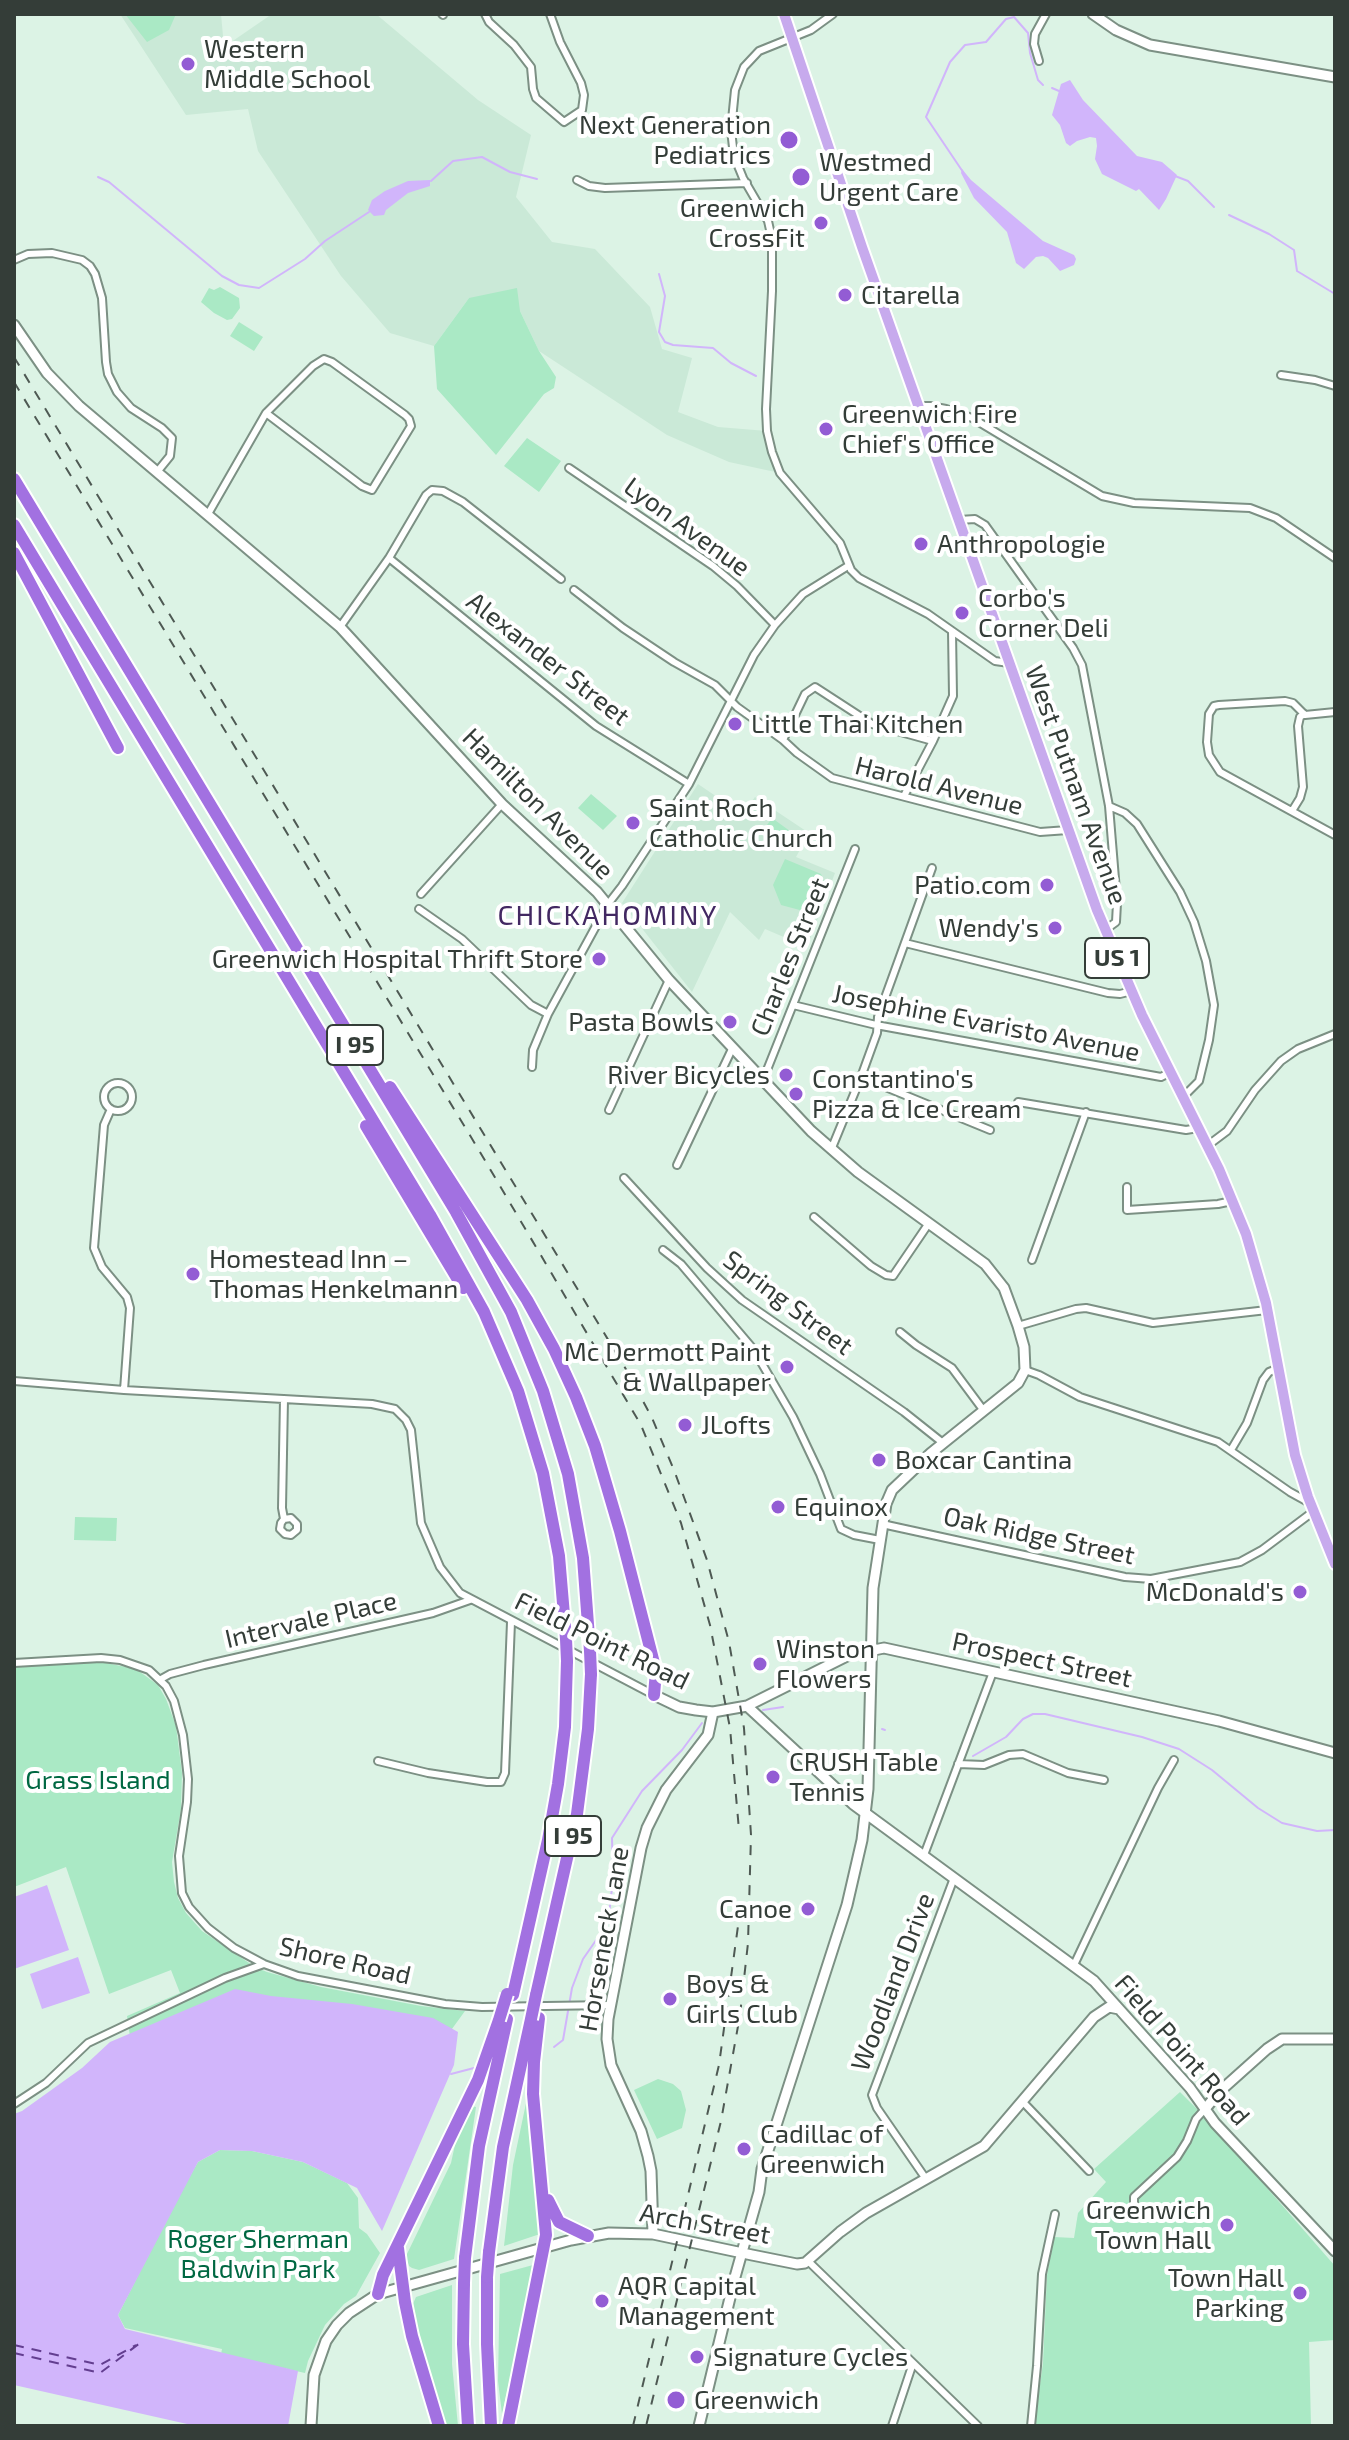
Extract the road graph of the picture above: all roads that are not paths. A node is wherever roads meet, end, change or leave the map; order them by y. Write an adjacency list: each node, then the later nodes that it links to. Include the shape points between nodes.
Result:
1 (485, 14): 2 (street, via 531,67 536,98 564,122 582,110 584,95)
2 (550, 14)
3 (784, 14): 7 (main road, West Putnam Avenue / US 1)
4 (833, 14): 7 (street)
5 (1046, 14): 8 (street, via 1035,34)
6 (1093, 14): 9 (main road, via 1150,45)
7 (792, 37): 11 (street, via 759,51 739,77 731,130 734,156); 16 (main road, West Putnam Avenue / US 1)
8 (1039, 61)
9 (1335, 77)
10 (577, 180): 11 (street, via 605,188)
11 (747, 183): 27 (street, via 772,239 766,409 772,452 780,473 840,543)
12 (14, 260): 19 (street, via 52,253 90,266 102,298 108,374 131,408 172,438 170,456)
13 (14, 325): 19 (main road, Hamilton Avenue, via 59,388)
14 (1281, 375): 15 (street)
15 (1335, 386)
16 (918, 406): 22 (main road, West Putnam Avenue / US 1); 26 (street, via 972,418 1102,496 1134,503 1250,508 1293,527)
17 (266, 413): 17 (street, via 324,359 411,423 372,490); 21 (street)
18 (569, 468): 30 (street, Lyon Avenue, via 713,566)
19 (157, 472): 21 (main road, Hamilton Avenue)
20 (14, 479): 56 (highway, I 95)
21 (208, 514): 31 (main road, Hamilton Avenue)
22 (959, 520): 33 (main road, West Putnam Avenue / US 1); 43 (street, via 975,519 985,525 1078,657)
23 (14, 525): 87 (highway, I 95, via 445,1240)
24 (14, 553): 39 (highway)
25 (389, 558): 28 (street, via 426,495 438,490 463,502); 31 (street); 40 (street, Alexander Street, via 596,726)
26 (1335, 558)
27 (848, 566): 30 (street, via 803,594); 32 (street, via 859,578)
28 (561, 579)
29 (574, 590): 34 (street, Harold Avenue)
30 (775, 625): 34 (street)
31 (340, 627): 42 (main road, Hamilton Avenue)
32 (952, 631): 33 (street, via 995,661); 38 (street, via 953,696)
33 (1009, 663): 45 (main road, West Putnam Avenue / US 1)
34 (732, 700): 37 (street, Harold Avenue); 40 (street)
35 (1335, 712): 36 (street)
36 (1304, 714): 44 (street, via 1298,726 1303,787); 44 (street, via 1285,701 1219,705 1209,714 1207,748 1214,766)
37 (783, 740): 38 (street, via 805,694 815,687 872,724); 41 (street, Harold Avenue, via 832,778)
38 (933, 741): 41 (street)
39 (118, 748)
40 (689, 784): 50 (street)
41 (904, 796): 45 (street, Harold Avenue, via 1040,832)
42 (502, 804): 49 (street); 50 (main road, Hamilton Avenue)
43 (1109, 806): 52 (street, via 1118,911 1116,922); 66 (street, via 1137,824 1180,892 1206,961 1214,994 1211,1028 1202,1074)
44 (1292, 811): 46 (street)
45 (1068, 830): 52 (main road, West Putnam Avenue / US 1)
46 (1335, 835)
47 (855, 849): 57 (street, Charles Street)
48 (932, 868): 53 (street)
49 (421, 894)
50 (608, 904): 54 (main road, Hamilton Avenue); 58 (street)
51 (419, 909): 58 (street)
52 (1105, 930): 55 (main road, West Putnam Avenue / US 1)
53 (905, 943): 55 (street, via 1108,993); 59 (street)
54 (669, 980): 61 (main road, Hamilton Avenue); 69 (street)
55 (1132, 991): 63 (main road, West Putnam Avenue / US 1)
56 (330, 1004): 107 (highway, via 513,1277 565,1374 595,1446 620,1531 656,1671); 122 (highway, I 95, bridge, via 511,1312 561,1446 574,1502 585,1572 591,1674 582,1786)
57 (793, 1005): 59 (street, Josephine Evaristo Avenue); 65 (street, Charles Street)
58 (548, 1014): 62 (street)
59 (876, 1025): 63 (street, Josephine Evaristo Avenue, via 1161,1077); 64 (street)
60 (1335, 1034): 74 (street, via 1281,1061 1227,1131)
61 (732, 1049): 65 (main road, Hamilton Avenue); 76 (street)
62 (532, 1067)
63 (1171, 1072): 66 (main road, West Putnam Avenue / US 1)
64 (861, 1077): 73 (street); 75 (street)
65 (763, 1080): 75 (main road, Hamilton Avenue)
66 (1183, 1097): 72 (main road, West Putnam Avenue / US 1)
67 (1018, 1102): 70 (street)
68 (111, 1109): 68 (street, via 129,1106 130,1089 123,1083 104,1091); 91 (street, via 104,1125 94,1248 130,1308)
69 (609, 1110)
70 (1086, 1112): 72 (street); 83 (street)
71 (366, 1126): 87 (highway)
72 (1198, 1128): 74 (main road, West Putnam Avenue / US 1)
73 (990, 1130)
74 (1207, 1146): 79 (main road, West Putnam Avenue / US 1)
75 (831, 1150): 81 (main road, Hamilton Avenue)
76 (677, 1165)
77 (624, 1178): 94 (street, Spring Street, via 742,1300)
78 (1127, 1187): 79 (street, via 1127,1210)
79 (1233, 1201): 84 (main road, West Putnam Avenue / US 1)
80 (814, 1217): 81 (street, via 871,1266 893,1276)
81 (929, 1223): 85 (main road, Hamilton Avenue, via 994,1273)
82 (663, 1250): 99 (street, via 754,1350 793,1417 841,1529)
83 (1032, 1260)
84 (1267, 1310): 85 (street, via 1153,1323 1076,1309); 88 (main road, West Putnam Avenue / US 1)
85 (1018, 1326): 89 (main road, Hamilton Avenue)
86 (900, 1332): 93 (street, via 952,1368)
87 (496, 1338): 123 (highway, I 95, bridge, via 543,1473 559,1556 567,1661 558,1784)
88 (1279, 1368): 95 (street, via 1263,1380); 96 (main road, West Putnam Avenue / US 1, via 1295,1455)
89 (1025, 1370): 93 (main road, via 1018,1383); 95 (street, via 1080,1397)
90 (14, 1381): 91 (street, Field Point Road)
91 (124, 1390): 92 (street, Field Point Road)
92 (284, 1399): 97 (street); 101 (street, Field Point Road, via 372,1404 401,1414 411,1430 421,1523 451,1582)
93 (984, 1411): 94 (main road)
94 (943, 1443): 98 (main road, via 892,1490)
95 (1231, 1450): 96 (street)
96 (1312, 1507): 98 (street, Oak Ridge Street, via 1240,1562 1151,1579); 100 (main road, West Putnam Avenue / US 1)
97 (284, 1519)
98 (882, 1524): 99 (main road)
99 (880, 1540): 103 (main road)
100 (1335, 1564)
101 (470, 1600): 102 (street, Field Point Road); 106 (street, Intervale Place)
102 (511, 1622): 107 (street, Field Point Road); 112 (street, via 501,1782)
103 (871, 1651): 105 (main road, Prospect Street, via 884,1648); 108 (main road, Prospect Street, via 838,1661); 115 (main road)
104 (14, 1663): 106 (street, via 120,1660)
105 (993, 1672): 110 (main road, Prospect Street, via 1219,1721); 113 (street)
106 (161, 1679): 118 (street, Shore Road, via 174,1701 185,1751 182,1893 208,1928)
107 (654, 1695): 109 (main road, Field Point Road, via 679,1707)
108 (747, 1706): 109 (main road, Field Point Road); 115 (main road, Field Point Road)
109 (713, 1712): 120 (main road, Horseneck Lane, via 708,1735 666,1790 647,1828)
110 (1335, 1753)
111 (1174, 1760): 119 (street)
112 (378, 1761)
113 (958, 1764): 114 (street, via 984,1765 1023,1754 1068,1773); 116 (street)
114 (1104, 1780)
115 (865, 1813): 116 (main road, Field Point Road); 138 (main road, via 847,1905 779,2112)
116 (924, 1855): 117 (main road, Field Point Road)
117 (954, 1878): 119 (main road, Field Point Road); 130 (street, Woodland Drive, via 872,2095)
118 (264, 1964): 120 (street, Shore Road, via 320,1982 445,2004); 126 (street, via 88,2043 46,2083)
119 (1073, 1967): 121 (main road, Field Point Road)
120 (610, 2005): 133 (main road, Horseneck Lane, via 608,2052 646,2144)
121 (1119, 2009): 125 (main road, via 1109,2007 1094,2017); 127 (main road, Field Point Road)
122 (535, 2019): 128 (highway); 146 (highway, bridge, via 500,2161 489,2252)
123 (503, 2020): 135 (highway); 145 (highway, I 95, bridge, via 465,2258)
124 (1335, 2039): 127 (main road, via 1282,2039)
125 (1022, 2101): 129 (street); 130 (main road, via 984,2146)
126 (14, 2104)
127 (1205, 2109): 131 (street, via 1177,2157 1134,2197); 137 (main road, Field Point Road)
128 (538, 2152): 134 (highway, via 553,2213 563,2225); 136 (highway)
129 (1089, 2171)
130 (926, 2179): 139 (main road, via 866,2213)
131 (1134, 2209)
132 (1055, 2214): 151 (street, via 1042,2274)
133 (653, 2234): 134 (main road, Arch Street); 138 (main road, Arch Street)
134 (588, 2236): 136 (main road, Arch Street)
135 (398, 2245): 140 (highway); 141 (highway)
136 (544, 2249): 140 (main road, Arch Street); 147 (highway)
137 (1335, 2251)
138 (742, 2253): 139 (main road, Arch Street, via 797,2264); 148 (main road)
139 (808, 2261): 142 (street)
140 (403, 2288): 141 (main road, Arch Street); 144 (highway)
141 (378, 2294): 143 (main road, Arch Street, via 349,2313 326,2341 314,2375)
142 (913, 2363): 149 (street); 150 (street)
143 (311, 2426)
144 (439, 2426)
145 (468, 2426)
146 (491, 2426)
147 (508, 2426)
148 (699, 2426)
149 (892, 2426)
150 (978, 2426)
151 (1031, 2426)

